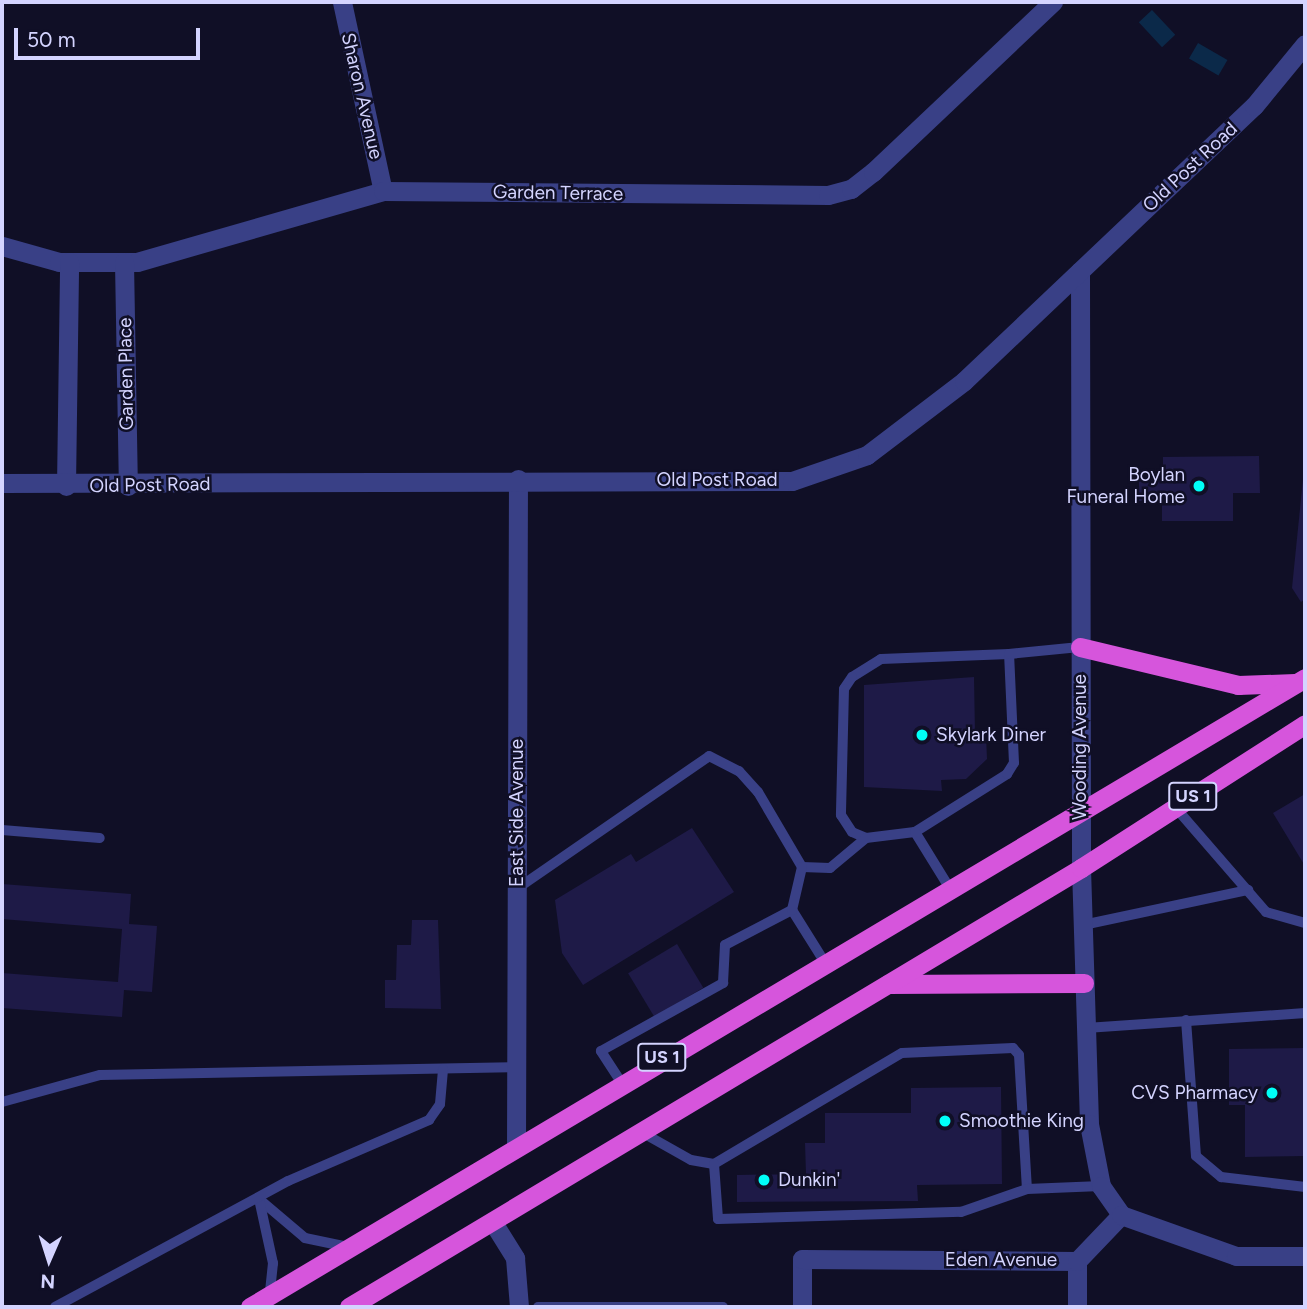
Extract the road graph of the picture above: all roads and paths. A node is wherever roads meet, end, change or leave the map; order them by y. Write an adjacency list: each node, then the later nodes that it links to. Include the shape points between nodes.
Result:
1 (342, 2): 4 (street, Sharon Avenue)
2 (1052, 2): 4 (street, Garden Terrace, via 851,189 781,197)
3 (1305, 44): 8 (street, Old Post Road, via 1254,106)
4 (383, 191): 7 (street, Garden Terrace)
5 (2, 246): 6 (street, Garden Terrace)
6 (69, 262): 7 (street, Garden Terrace); 11 (street)
7 (124, 262): 12 (street, Garden Place)
8 (1080, 271): 9 (street, Old Post Road, via 964,381 867,455 792,481); 13 (street, Wooding Avenue)
9 (518, 479): 12 (street, Old Post Road); 26 (street, East Side Avenue)
10 (2, 483): 11 (street, Old Post Road)
11 (66, 486): 12 (street, Old Post Road)
12 (128, 486)
13 (1080, 647): 14 (lane); 15 (highway, via 1238,685); 18 (street, Wooding Avenue)
14 (1009, 654): 20 (lane, via 1012,769); 22 (lane, via 881,659 852,677 844,689 841,815 852,832)
15 (1301, 680): 18 (highway, US 1)
16 (1305, 724): 17 (highway, US 1)
17 (1175, 807): 24 (highway, US 1); 27 (lane)
18 (1080, 815): 24 (street, Wooding Avenue); 25 (highway, US 1)
19 (2, 830): 21 (lane)
20 (915, 832): 22 (lane); 25 (lane)
21 (100, 838)
22 (866, 838): 23 (lane, via 831,868)
23 (802, 867): 26 (lane, via 758,792 740,771 709,756 697,758); 28 (lane)
24 (1081, 868): 30 (street, Wooding Avenue); 33 (highway, US 1)
25 (949, 887): 31 (highway, US 1)
26 (517, 889): 37 (street, East Side Avenue)
27 (1248, 890): 29 (lane, via 1266,912); 30 (lane)
28 (792, 910): 31 (lane); 39 (lane, via 725,945 723,984 601,1051)
29 (1305, 923)
30 (1083, 925): 32 (street, Wooding Avenue)
31 (824, 961): 39 (highway, US 1)
32 (1084, 983): 33 (highway); 36 (street, Wooding Avenue)
33 (887, 984): 41 (highway, US 1)
34 (1305, 1013): 35 (lane)
35 (1186, 1020): 36 (lane); 45 (lane, via 1196,1156 1221,1177)
36 (1086, 1028): 44 (street, Wooding Avenue, via 1089,1124)
37 (516, 1067): 38 (lane); 42 (street, East Side Avenue)
38 (443, 1069): 40 (lane, via 100,1075); 47 (lane, via 440,1104 429,1120)
39 (621, 1082): 42 (highway, US 1)
40 (2, 1102)
41 (643, 1133): 43 (lane, via 691,1160); 49 (highway, US 1)
42 (516, 1148): 50 (highway, US 1)
43 (715, 1164): 46 (lane, via 718,1219 961,1212); 46 (lane, via 902,1053 1013,1048 1019,1055)
44 (1101, 1186): 46 (lane); 48 (street, Wooding Avenue)
45 (1305, 1187)
46 (1027, 1189)
47 (259, 1199): 50 (lane, via 305,1238); 53 (lane, via 273,1263); 55 (lane)
48 (1121, 1215): 51 (street, via 1236,1256); 52 (street, Eden Avenue)
49 (494, 1224): 54 (highway, US 1); 58 (street, via 517,1264)
50 (356, 1249): 53 (highway, US 1)
51 (1305, 1256)
52 (1077, 1261): 61 (street, Eden Avenue, via 802,1259); 62 (street)
53 (270, 1296): 56 (highway, US 1)
54 (368, 1301): 57 (highway, US 1)
55 (55, 1307)
56 (250, 1307)
57 (349, 1307)
58 (519, 1307)
59 (538, 1307): 60 (lane)
60 (723, 1307)
61 (802, 1307)
62 (1077, 1307)

